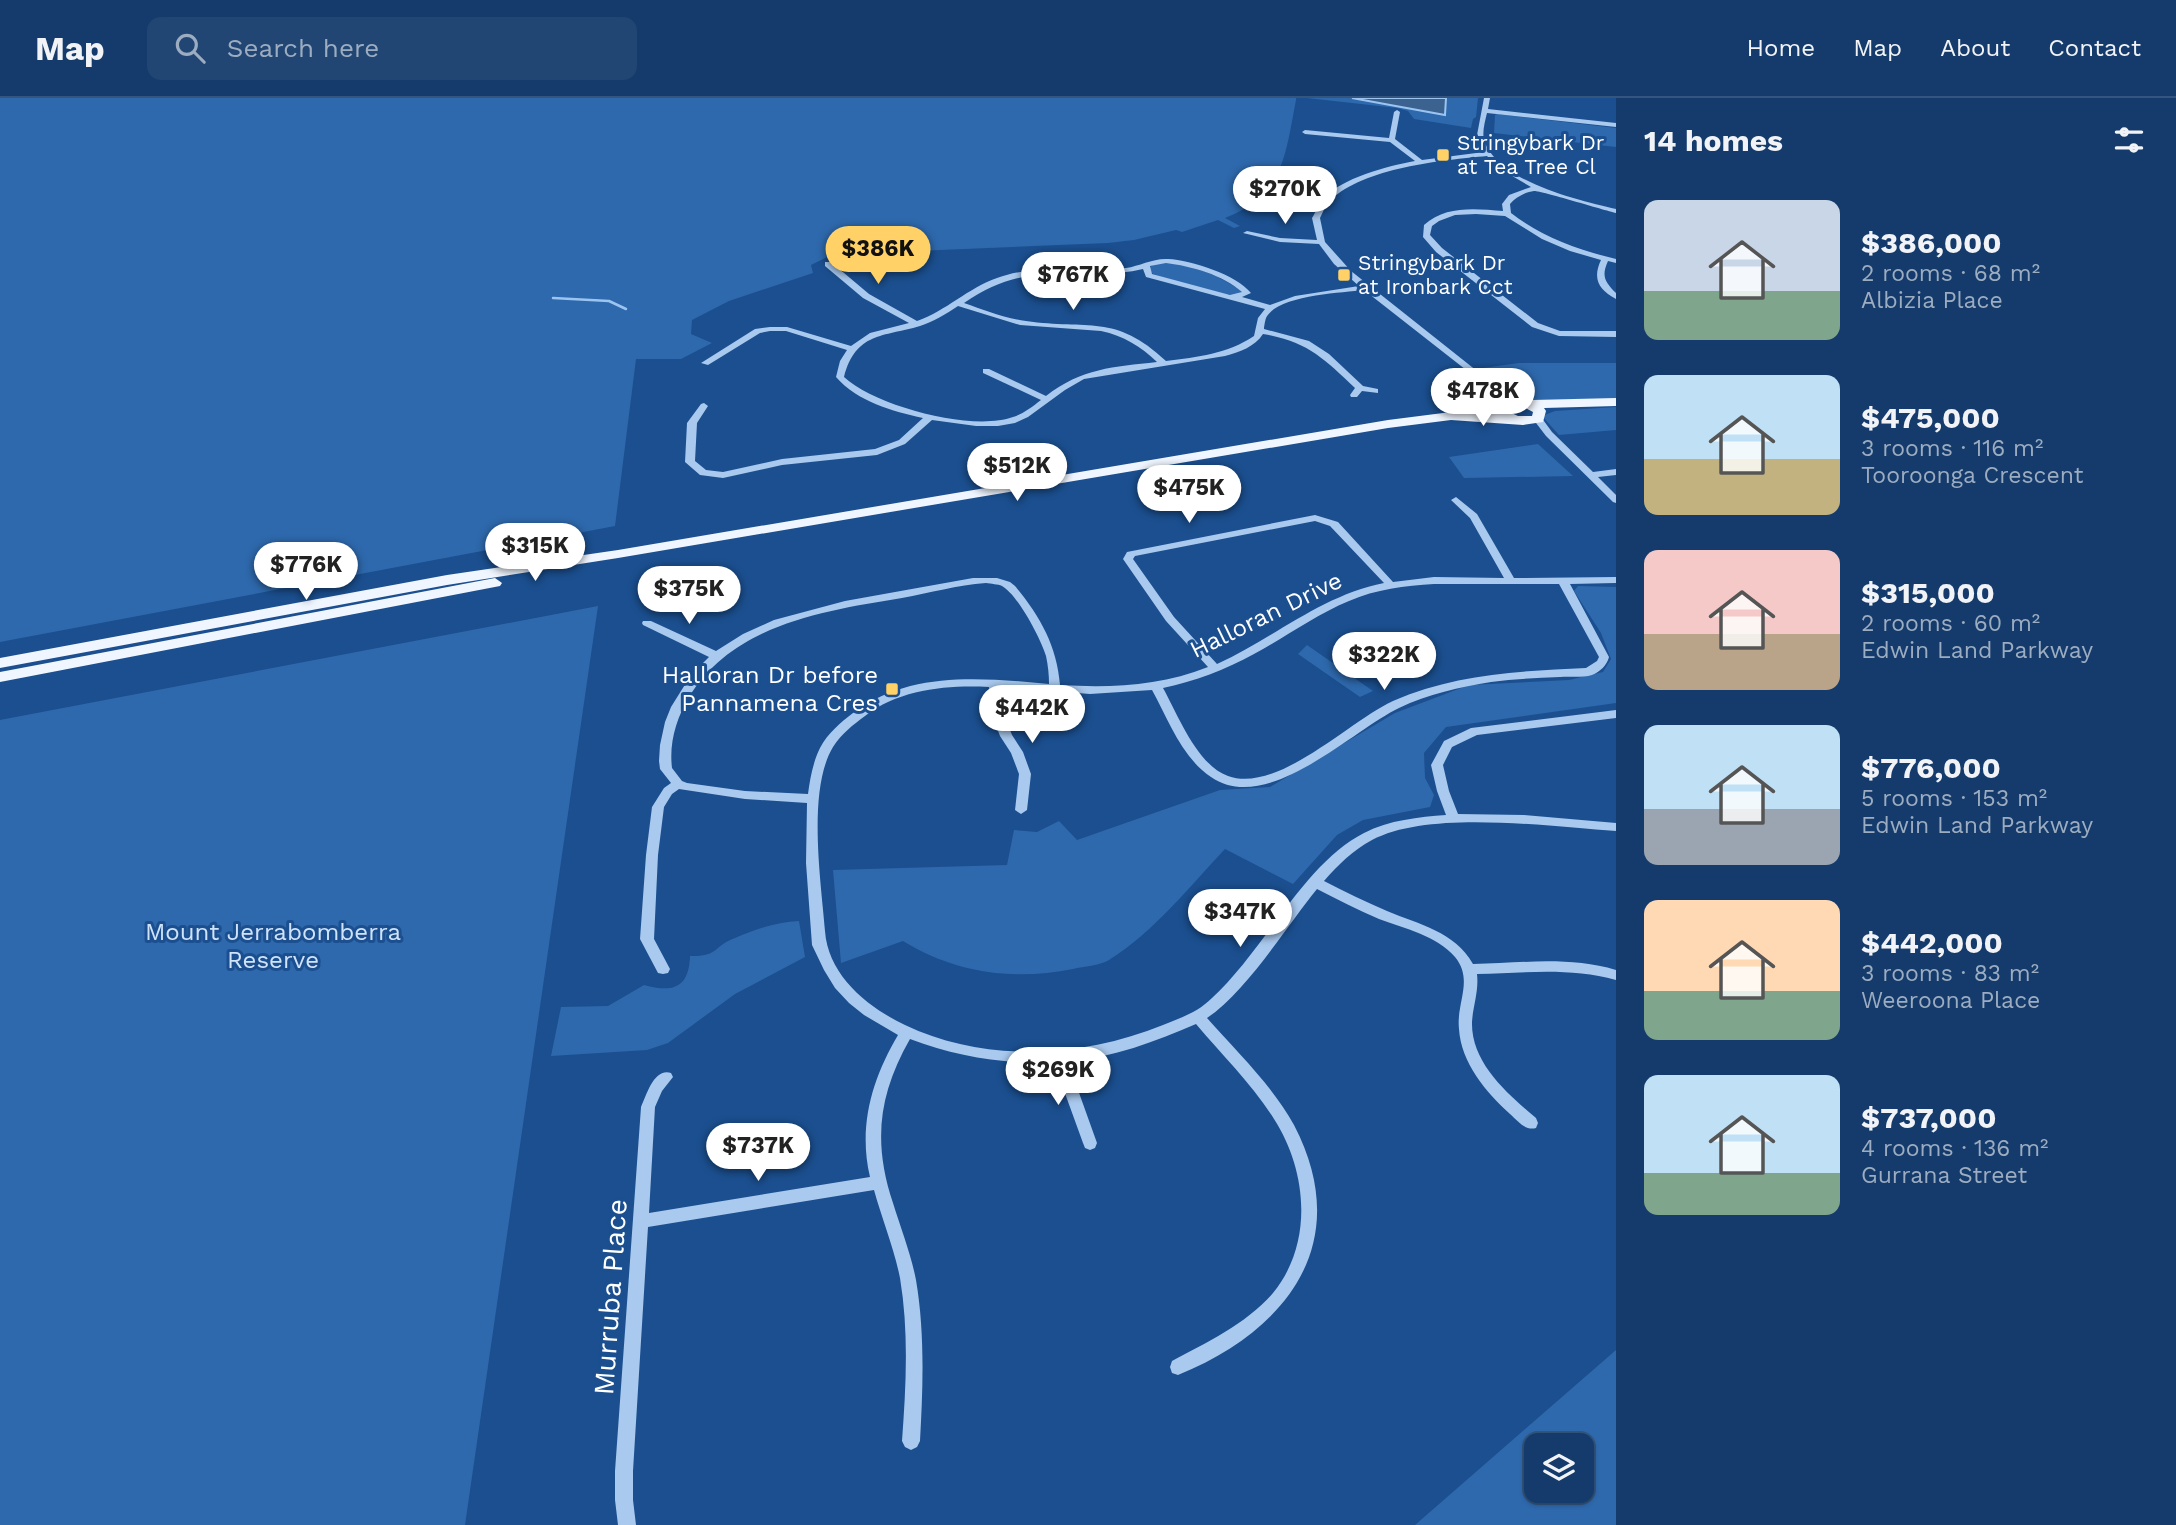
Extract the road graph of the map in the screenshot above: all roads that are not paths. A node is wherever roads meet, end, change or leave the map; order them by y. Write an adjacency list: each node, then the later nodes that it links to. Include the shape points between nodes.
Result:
1 (1488, 98): 2 (street)
2 (1486, 111): 4 (street); 7 (street, via 1480,134)
3 (1397, 112): 6 (street)
4 (1616, 125)
5 (1305, 132): 6 (street, via 1322,138)
6 (1392, 141): 8 (street)
7 (1489, 154): 8 (street); 9 (street)
8 (1421, 163): 13 (street, via 1367,176 1333,192 1317,212)
9 (1537, 187): 10 (street); 11 (street, via 1512,197 1506,204)
10 (1616, 211)
11 (1507, 214): 14 (street, via 1550,240); 28 (street, via 1449,214 1428,225 1426,235 1535,325 1559,333)
12 (1247, 233): 13 (street)
13 (1320, 242): 20 (street)
14 (1605, 258): 15 (street); 22 (street, via 1598,271 1600,280)
15 (1616, 261)
16 (828, 264): 26 (street, via 861,292)
17 (1146, 266): 18 (street); 19 (street); 21 (street, via 1177,262 1234,280)
18 (1117, 271): 19 (street); 24 (street, via 1011,276 979,288)
19 (1152, 277): 23 (street)
20 (1368, 287): 25 (street, via 1293,299); 33 (street)
21 (1247, 292): 23 (street); 25 (street)
22 (1616, 297)
23 (1232, 298): 25 (street)
24 (957, 303): 26 (street); 31 (street, via 1027,324 1122,333 1146,345)
25 (1270, 308): 27 (street, via 1262,317)
26 (917, 324): 29 (street, via 870,337)
27 (1260, 331): 31 (street, via 1254,341 1236,351); 34 (street, via 1309,342)
28 (1616, 334)
29 (850, 348): 30 (street, via 787,329 770,329 758,331); 42 (street, via 841,365 845,385 869,399)
30 (705, 363)
31 (1163, 363): 36 (street, via 1081,376)
32 (986, 372): 36 (street)
33 (1488, 385): 37 (street); 39 (street)
34 (1357, 391): 35 (street)
35 (1375, 391)
36 (1046, 400): 42 (street, via 1017,419 995,425)
37 (1516, 400): 39 (main road); 41 (main road)
38 (1616, 402): 41 (main road)
39 (1499, 405): 43 (main road); 44 (main road)
40 (704, 406): 42 (street, via 692,421 690,462 700,472 718,475 794,460 877,452 902,442)
41 (1534, 414): 44 (main road); 46 (street)
42 (930, 416)
43 (1460, 416): 44 (main road); 49 (main road)
44 (1509, 418)
45 (1616, 472): 46 (street)
46 (1591, 475): 48 (street)
47 (1456, 500): 51 (street, via 1474,516)
48 (1616, 500)
49 (725, 536): 56 (main road, via 447,580); 58 (main road, via 366,610)
50 (1616, 580): 52 (street, Halloran Drive)
51 (1511, 581): 52 (street, Halloran Drive); 53 (street, Halloran Drive)
52 (1563, 581): 60 (street, via 1604,657 1597,668 1468,681 1434,690 1385,710 1286,773 1260,783 1226,780 1203,767)
53 (1390, 584): 57 (street, Halloran Drive, via 1322,609); 57 (street, via 1334,524 1315,519 1131,554 1128,559 1170,619)
54 (647, 623): 55 (street)
55 (718, 657): 61 (street, via 757,632 806,613 994,580 1014,590 1046,643); 63 (street, via 687,688 670,726 666,769)
56 (0, 663)
57 (1215, 668): 60 (street, Halloran Drive)
58 (0, 677)
59 (994, 682): 61 (street, Halloran Drive); 64 (street, Halloran Drive, via 919,687 857,715 829,742); 65 (street, via 998,715 1025,774)
60 (1156, 686): 61 (street, Halloran Drive)
61 (1055, 687)
62 (1616, 714): 66 (street, via 1475,731 1448,744 1437,765)
63 (678, 784): 64 (street); 69 (street, via 658,807 652,855 647,939)
64 (812, 799): 73 (street, Halloran Drive, via 820,945 826,962 863,1007)
65 (1021, 810)
66 (1454, 818): 67 (street, Halloran Drive); 68 (street, Halloran Drive, via 1371,835 1347,849)
67 (1616, 827)
68 (1316, 883): 70 (street, via 1441,938); 72 (street, Halloran Drive, via 1234,984)
69 (663, 969)
70 (1471, 970): 71 (street, via 1556,968); 76 (street, via 1465,1031 1475,1063 1499,1095)
71 (1616, 975)
72 (1198, 1017): 74 (street, Halloran Drive, via 1144,1039); 80 (street, via 1288,1128 1304,1165 1310,1217 1299,1268 1280,1297 1248,1326)
73 (906, 1034): 74 (street, Halloran Drive, via 974,1052); 78 (street, via 892,1056 875,1105 873,1156)
74 (1060, 1059): 77 (street)
75 (666, 1077): 79 (street, Murruba Place, via 648,1107)
76 (1531, 1123)
77 (1090, 1143)
78 (880, 1182): 79 (street); 81 (street, via 904,1258 913,1316 916,1360)
79 (641, 1221): 82 (street, Murruba Place, via 624,1471)
80 (1178, 1367)
81 (911, 1441)
82 (627, 1525)

